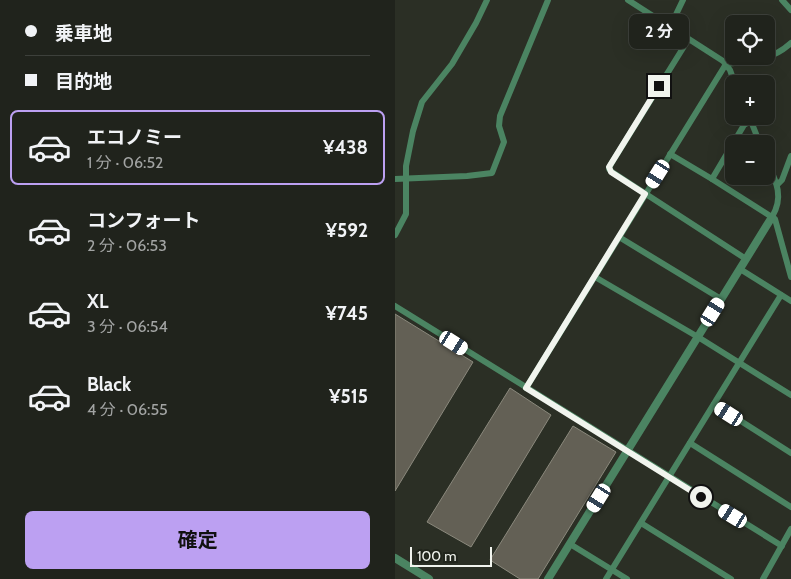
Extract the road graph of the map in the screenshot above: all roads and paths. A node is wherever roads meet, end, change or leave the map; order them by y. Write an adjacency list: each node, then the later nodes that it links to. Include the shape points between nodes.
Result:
1 (487, 0): 16 (street, via 452,64 422,102 413,131)
2 (548, 0): 16 (street, via 501,116 499,126 504,142 492,173)
3 (628, 0): 7 (street)
4 (683, 0): 7 (street)
5 (782, 0): 6 (street)
6 (791, 10)
7 (670, 27): 8 (street)
8 (689, 40): 11 (street); 21 (street, via 609,167 611,172)
9 (791, 42): 10 (street)
10 (775, 54)
11 (725, 63)
12 (725, 65): 14 (street)
13 (744, 125): 18 (street)
14 (670, 154): 18 (street); 21 (street)
15 (791, 156): 20 (street)
16 (406, 178): 17 (street); 23 (street, via 406,214)
17 (395, 179)
18 (712, 179): 22 (street)
19 (775, 181): 20 (street)
20 (777, 186): 22 (street, via 778,206)
21 (645, 194): 24 (street); 25 (street)
22 (772, 217): 25 (street); 26 (street)
23 (395, 234)
24 (619, 237): 28 (street); 31 (street)
25 (746, 259): 27 (street)
26 (789, 259): 29 (street)
27 (740, 269): 30 (street); 31 (street)
28 (595, 277): 34 (street); 36 (street)
29 (791, 277)
30 (781, 296): 32 (street); 35 (street)
31 (721, 299): 34 (street)
32 (791, 301)
33 (395, 306): 36 (street)
34 (698, 337): 35 (street); 40 (street)
35 (739, 364): 37 (street); 38 (street)
36 (526, 388): 40 (street)
37 (791, 395)
38 (714, 404): 39 (street); 41 (street)
39 (690, 443): 42 (street); 43 (street)
40 (627, 451): 42 (street); 46 (street)
41 (791, 453)
42 (669, 477): 44 (street); 47 (street)
43 (791, 507)
44 (641, 523): 49 (street); 54 (street)
45 (790, 533): 47 (street)
46 (569, 544): 49 (street); 51 (street)
47 (782, 546): 55 (street)
48 (395, 558): 50 (street)
49 (612, 570): 52 (street); 53 (street)
50 (429, 579)
51 (548, 579)
52 (606, 579)
53 (627, 579)
54 (731, 579)
55 (763, 579)

